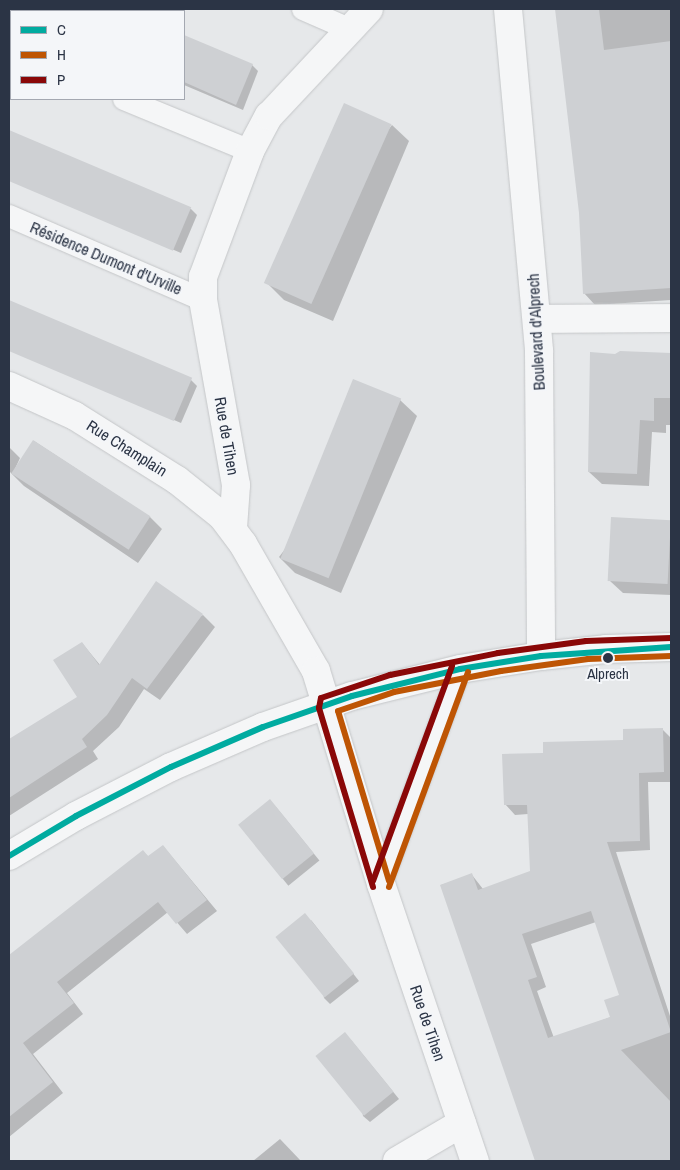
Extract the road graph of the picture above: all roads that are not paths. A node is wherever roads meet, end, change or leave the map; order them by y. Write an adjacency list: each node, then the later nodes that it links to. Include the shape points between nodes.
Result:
1 (303, 9): 4 (lane)
2 (369, 9): 4 (street, Rue de Tihen)
3 (508, 9): 10 (street, Boulevard d'Alprech)
4 (349, 29): 6 (street, Rue de Tihen, via 278,105)
5 (126, 100): 6 (lane)
6 (250, 151): 8 (street, Rue de Tihen, via 211,249 203,277)
7 (9, 216): 8 (lane, Résidence Dumont d'Urville)
8 (203, 300): 12 (street, Rue de Tihen, via 236,485)
9 (671, 318): 10 (street)
10 (537, 320): 14 (street, Boulevard d'Alprech)
11 (9, 386): 12 (street, Rue Champlain, via 75,416 177,480)
12 (232, 528): 16 (street, Rue de Tihen, via 310,660)
13 (671, 648): 14 (street, via 606,649)
14 (541, 656): 15 (street)
15 (460, 669): 16 (street, via 392,684); 18 (lane)
16 (327, 705): 17 (street, via 171,766); 18 (street, Rue de Tihen)
17 (9, 856)
18 (381, 884): 19 (street, Rue de Tihen)
19 (462, 1123): 20 (street); 21 (street, Rue de Tihen)
20 (397, 1161)
21 (475, 1161)

